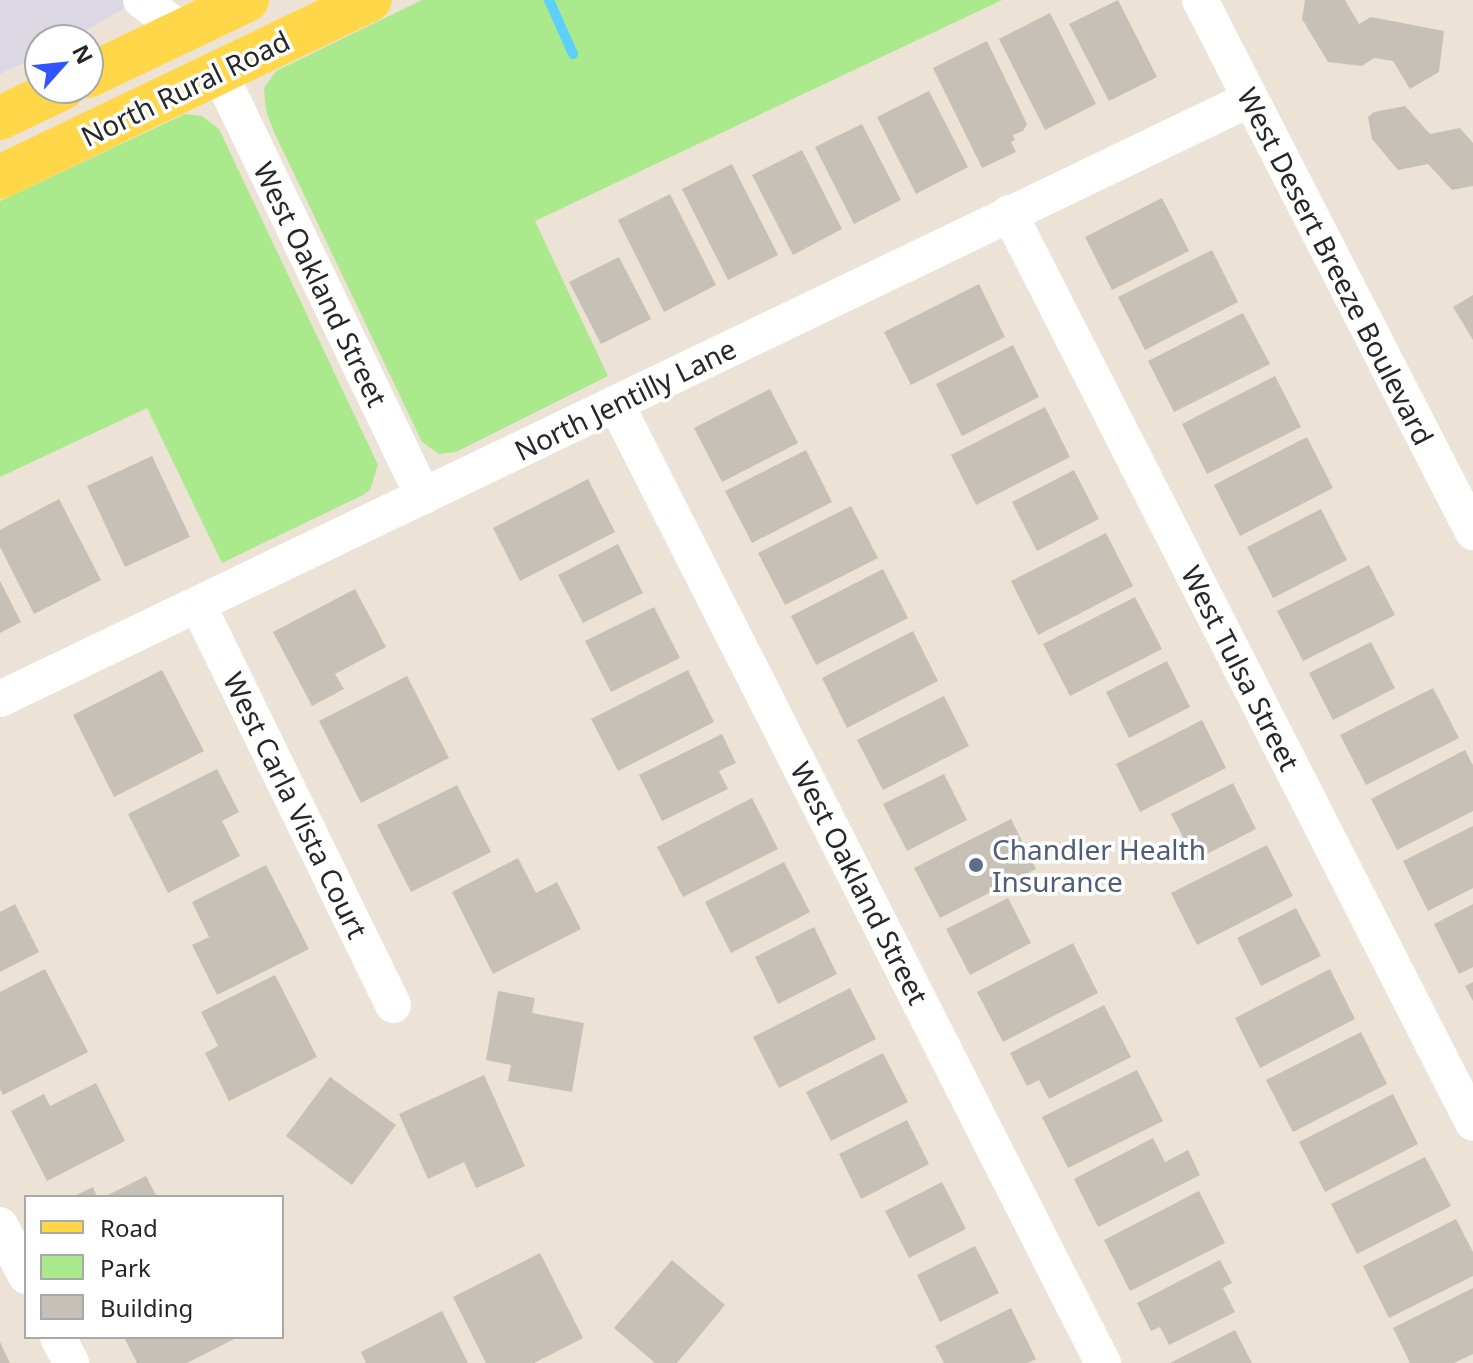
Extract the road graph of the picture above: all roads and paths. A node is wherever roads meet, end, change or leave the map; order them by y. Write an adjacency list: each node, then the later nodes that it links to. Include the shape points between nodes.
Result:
1 (141, 0): 5 (street)
2 (247, 0): 5 (main road, North Rural Road)
3 (370, 0): 7 (main road, North Rural Road)
4 (1200, 0): 8 (street, West Desert Breeze Boulevard)
5 (182, 15): 6 (main road, North Rural Road)
6 (104, 66)
7 (219, 72): 11 (main road, North Rural Road); 14 (street, West Oakland Street)
8 (1250, 99): 12 (street, North Jentilly Lane); 15 (street, West Desert Breeze Boulevard)
9 (29, 104): 10 (main road, North Rural Road)
10 (0, 118)
11 (0, 177)
12 (1009, 213): 13 (street, North Jentilly Lane); 19 (street, West Tulsa Street)
13 (616, 404): 14 (street, North Jentilly Lane); 24 (street, West Oakland Street)
14 (423, 496): 16 (street, North Jentilly Lane)
15 (1473, 532)
16 (198, 605): 17 (street, North Jentilly Lane); 18 (street, West Carla Vista Court)
17 (0, 699)
18 (393, 1005)
19 (1473, 1123)
20 (0, 1225): 21 (street)
21 (24, 1272)
22 (59, 1339): 23 (street)
23 (71, 1363)
24 (1103, 1363)

